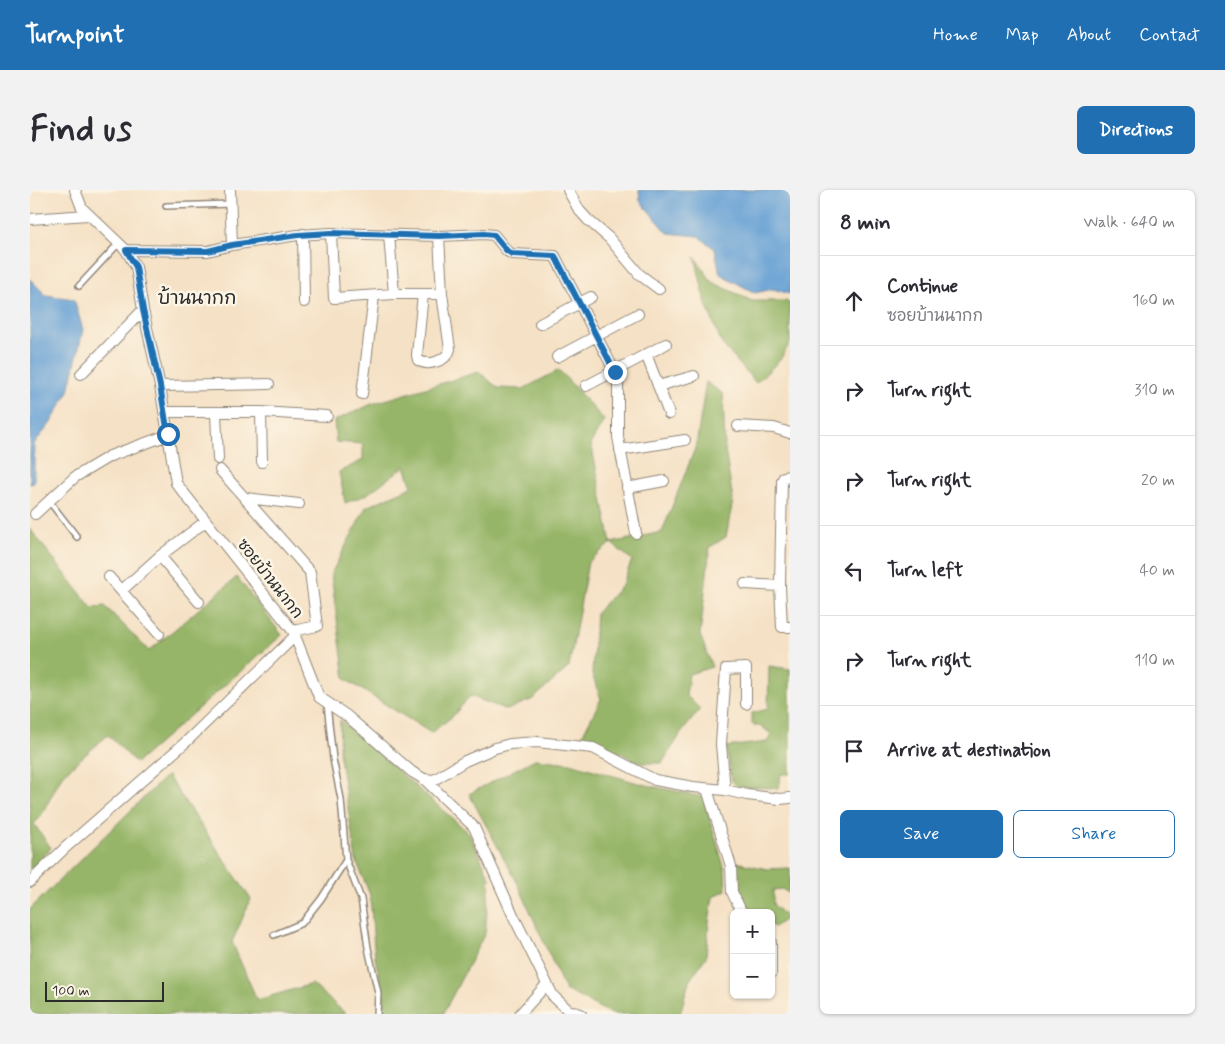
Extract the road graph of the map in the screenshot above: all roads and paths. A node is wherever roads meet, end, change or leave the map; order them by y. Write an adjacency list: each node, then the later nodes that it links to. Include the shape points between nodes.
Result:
1 (75, 190): 6 (street, ซอยบ้านนากก)
2 (230, 190): 4 (street)
3 (568, 190): 15 (street, via 588,220 609,238 639,274)
4 (231, 204): 5 (lane); 12 (street)
5 (166, 206)
6 (88, 214): 7 (street); 13 (street, ซอยบ้านนากก)
7 (30, 219)
8 (331, 233): 9 (street); 10 (street); 19 (street, via 334,298)
9 (303, 234): 12 (street); 21 (street)
10 (389, 235): 11 (street); 16 (street)
11 (439, 236): 18 (street); 22 (street, via 494,235 512,254 555,256)
12 (232, 245): 13 (street, via 208,251)
13 (123, 246): 14 (lane); 23 (street, ซอยบ้านนากก, via 136,267)
14 (79, 286)
15 (659, 290)
16 (394, 294): 17 (street); 19 (street)
17 (423, 294): 18 (street); 18 (street, via 417,356 418,360 430,363 445,357 450,349)
18 (442, 294)
19 (374, 296): 37 (street)
20 (591, 297): 22 (street)
21 (304, 302)
22 (579, 303): 25 (street); 26 (street)
23 (143, 310): 31 (street); 34 (street, ซอยบ้านนากก)
24 (638, 314): 26 (street)
25 (540, 324)
26 (596, 336): 29 (street); 30 (street)
27 (666, 344): 28 (street)
28 (646, 354): 30 (street); 36 (street)
29 (557, 357)
30 (615, 372): 35 (street); 47 (street)
31 (81, 374)
32 (694, 376): 36 (street)
33 (269, 384): 34 (street)
34 (160, 386): 38 (street, ซอยบ้านนากก)
35 (586, 386)
36 (658, 386): 41 (street)
37 (362, 394)
38 (164, 412): 40 (street); 44 (street, ซอยบ้านนากก)
39 (261, 412): 40 (street); 42 (street); 49 (street)
40 (216, 413): 48 (street)
41 (669, 414)
42 (327, 416)
43 (738, 426): 45 (street, via 774,428)
44 (168, 434): 55 (street, via 110,456 75,478); 58 (street, ซอยบ้านนากก, via 176,483)
45 (790, 434)
46 (685, 440): 47 (street)
47 (620, 450): 53 (street)
48 (218, 459)
49 (262, 462)
50 (220, 470): 54 (street)
51 (790, 476): 64 (street, via 782,480)
52 (664, 482): 53 (street)
53 (627, 488): 59 (street)
54 (245, 498): 56 (street); 69 (street, via 310,572 317,626)
55 (50, 501): 57 (street); 60 (lane)
56 (299, 504)
57 (35, 514)
58 (206, 521): 61 (street); 69 (street, ซอยบ้านนากก)
59 (636, 533)
60 (77, 537)
61 (160, 556): 65 (street); 66 (street)
62 (109, 577): 65 (street)
63 (745, 584): 64 (street)
64 (780, 586): 67 (street, via 782,627)
65 (121, 592): 68 (street)
66 (199, 602)
67 (790, 627)
68 (159, 634)
69 (294, 634): 70 (street, ซอยบ้านนากก, via 319,696); 77 (street, via 187,741)
70 (328, 703): 72 (street, ซอยบ้านนากก); 76 (lane)
71 (746, 704): 74 (street, via 746,668 726,669 721,744)
72 (424, 779): 73 (street, via 434,780 495,748 537,742 593,748 655,780); 80 (street, ซอยบ้านนากก, via 474,827)
73 (708, 789): 74 (street); 78 (street, via 731,866 732,892)
74 (725, 790): 75 (street, via 747,796)
75 (790, 798)
76 (346, 860): 79 (lane, via 302,924); 81 (lane, via 361,899 378,993)
77 (30, 882)
78 (740, 909)
79 (274, 935)
80 (547, 984): 82 (street); 83 (street, ซอยบ้านนากก, via 553,996 568,1010)
81 (377, 1014)
82 (520, 1014)
83 (581, 1014)

